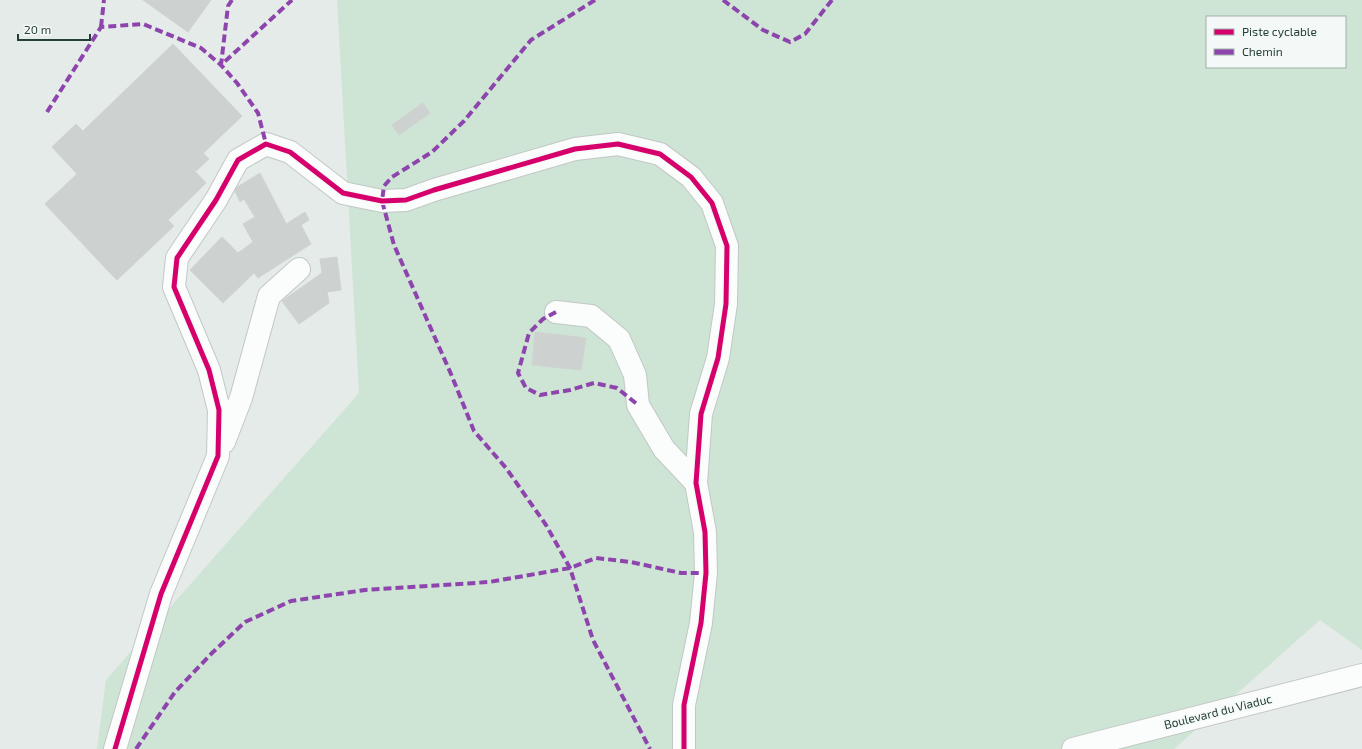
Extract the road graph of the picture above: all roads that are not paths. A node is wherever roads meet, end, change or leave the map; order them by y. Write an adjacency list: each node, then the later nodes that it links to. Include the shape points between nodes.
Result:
1 (299, 268): 3 (street, via 269,296 241,398)
2 (556, 312): 4 (street, via 591,316 619,339 635,375 638,405 664,450)
3 (218, 456): 4 (street, via 219,410 209,370 174,287 177,258 216,200 238,160 266,144 290,152 343,193 382,201 406,200 575,148 618,144 660,154 691,177 712,203 726,246 726,304 718,358 701,414); 6 (street, via 161,594)
4 (696, 483): 7 (street, via 705,532 706,573 701,624 684,705)
5 (1362, 675): 8 (street, Boulevard du Viaduc)
6 (115, 749)
7 (684, 749)
8 (1073, 749)

